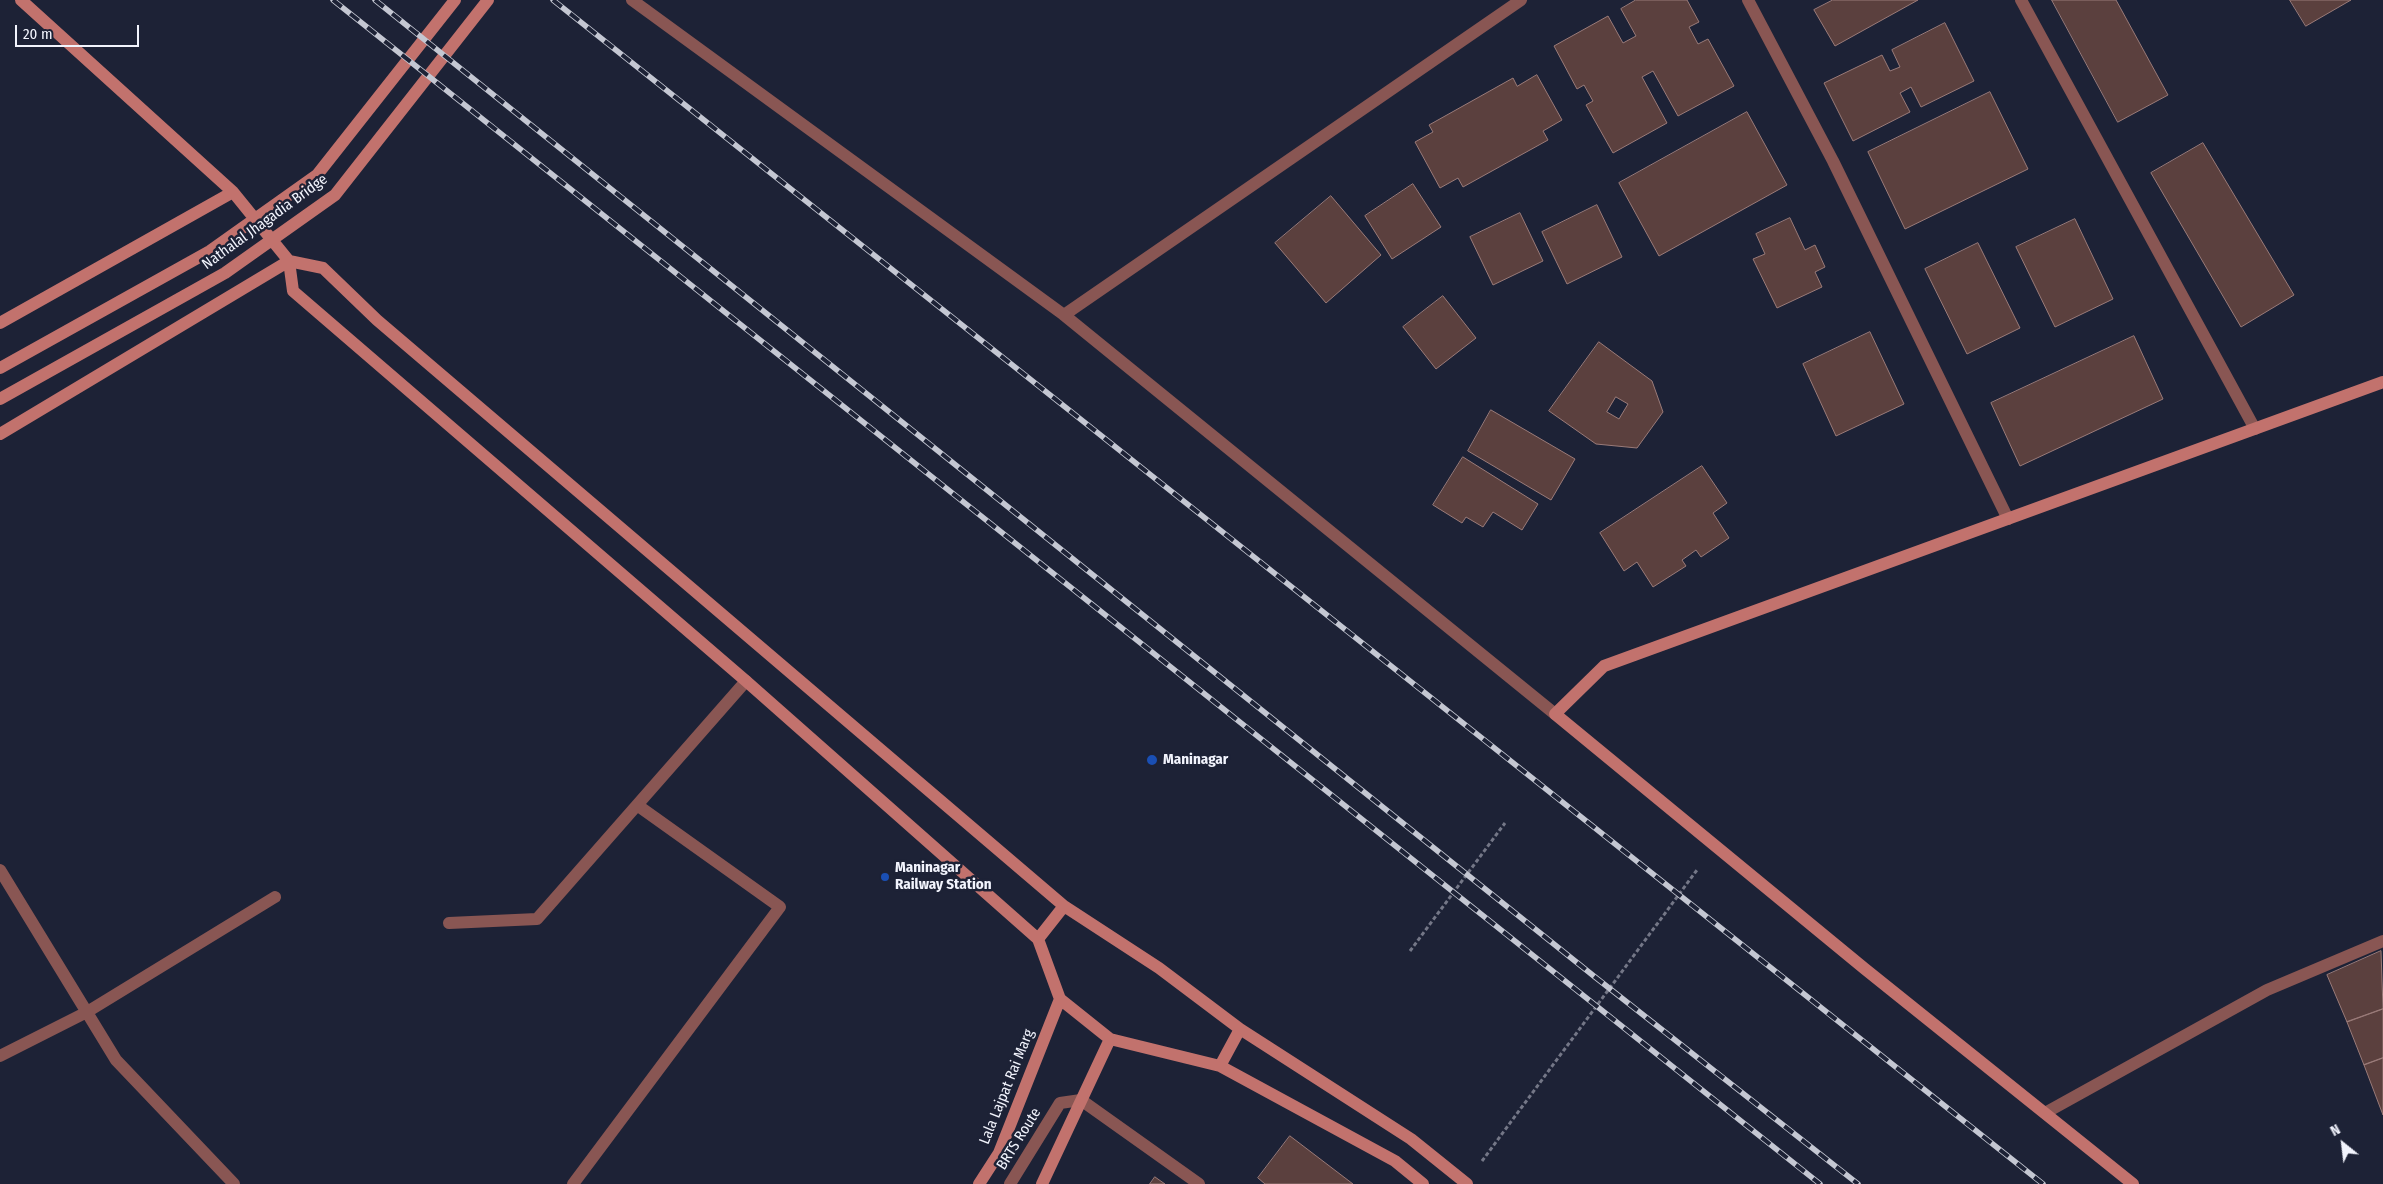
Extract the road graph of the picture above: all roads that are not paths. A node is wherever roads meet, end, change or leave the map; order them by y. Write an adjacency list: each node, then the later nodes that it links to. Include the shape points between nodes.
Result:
1 (21, 0): 8 (street)
2 (454, 0): 12 (street, Nathalal Jhagadia Bridge, via 317,176 210,251)
3 (488, 0): 14 (street, Nathalal Jhagadia Bridge, via 335,195 225,274)
4 (632, 0): 10 (street)
5 (1520, 0): 10 (street)
6 (1748, 0): 17 (street, via 1833,161)
7 (2021, 0): 15 (street)
8 (233, 192): 9 (street); 11 (street)
9 (289, 261): 16 (street); 18 (street, via 293,291); 23 (street, via 323,268 377,320)
10 (1064, 315): 19 (street)
11 (0, 323)
12 (0, 368)
13 (2383, 382): 15 (street)
14 (0, 399)
15 (2255, 429): 17 (street)
16 (0, 434)
17 (2008, 519): 19 (street, via 1604,666)
18 (746, 681): 20 (street); 25 (street)
19 (1555, 714): 34 (street)
20 (637, 805): 24 (street, via 537,919); 36 (street, via 780,907)
21 (0, 870): 28 (street)
22 (275, 897): 28 (street)
23 (1064, 906): 25 (street); 29 (street, via 1159,968)
24 (449, 923)
25 (1038, 940): 27 (street)
26 (2383, 941): 34 (street, via 2267,990)
27 (1060, 999): 30 (street); 37 (street, Lala Lajpat Rai Marg, via 999,1153)
28 (87, 1012): 31 (street); 35 (street, via 116,1060)
29 (1240, 1029): 32 (street); 42 (street, via 1411,1139)
30 (1110, 1039): 32 (street); 33 (street)
31 (0, 1056)
32 (1220, 1066): 41 (street, via 1394,1161)
33 (1081, 1100): 38 (street, BRTS Route, via 1060,1103); 39 (street); 40 (street)
34 (2045, 1113): 43 (street)
35 (234, 1184)
36 (573, 1184)
37 (979, 1184)
38 (1010, 1184)
39 (1042, 1184)
40 (1199, 1184)
41 (1424, 1184)
42 (1467, 1184)
43 (2134, 1184)

